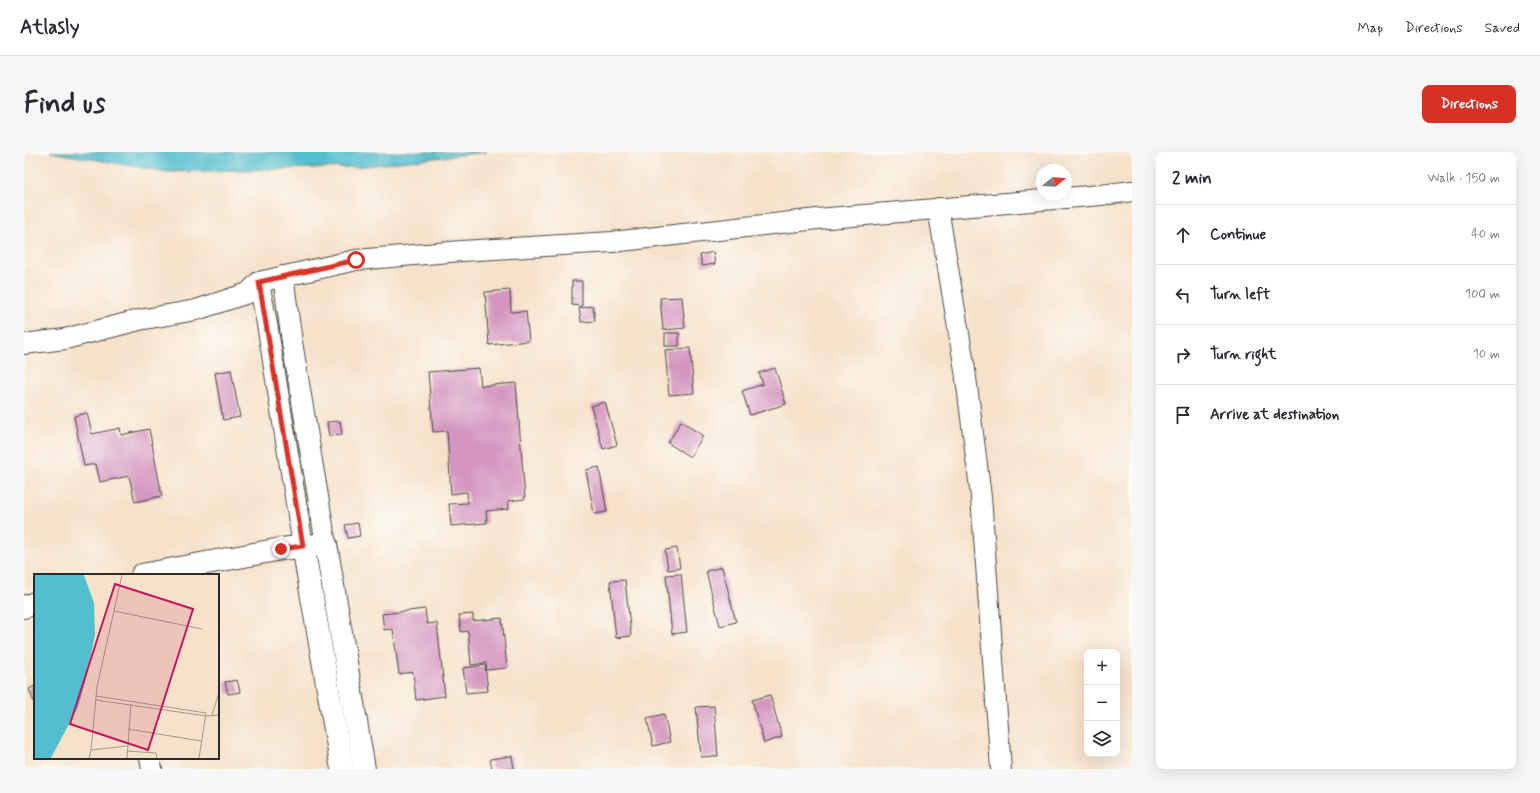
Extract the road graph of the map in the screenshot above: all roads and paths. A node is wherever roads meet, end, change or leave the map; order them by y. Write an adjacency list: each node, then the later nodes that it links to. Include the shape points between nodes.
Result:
1 (1132, 191): 2 (street)
2 (938, 208): 3 (street, via 817,218 612,242 356,260); 15 (street, via 965,370 982,497)
3 (283, 276): 4 (street); 6 (street)
4 (259, 282): 5 (street, via 248,293 196,310 139,320 65,339); 7 (street)
5 (24, 344)
6 (326, 544): 7 (street); 14 (street)
7 (303, 546): 8 (street); 13 (street)
8 (147, 574)
9 (34, 603): 10 (street)
10 (24, 607)
11 (150, 759): 12 (street)
12 (152, 769)
13 (342, 769)
14 (364, 769)
15 (1001, 769)

